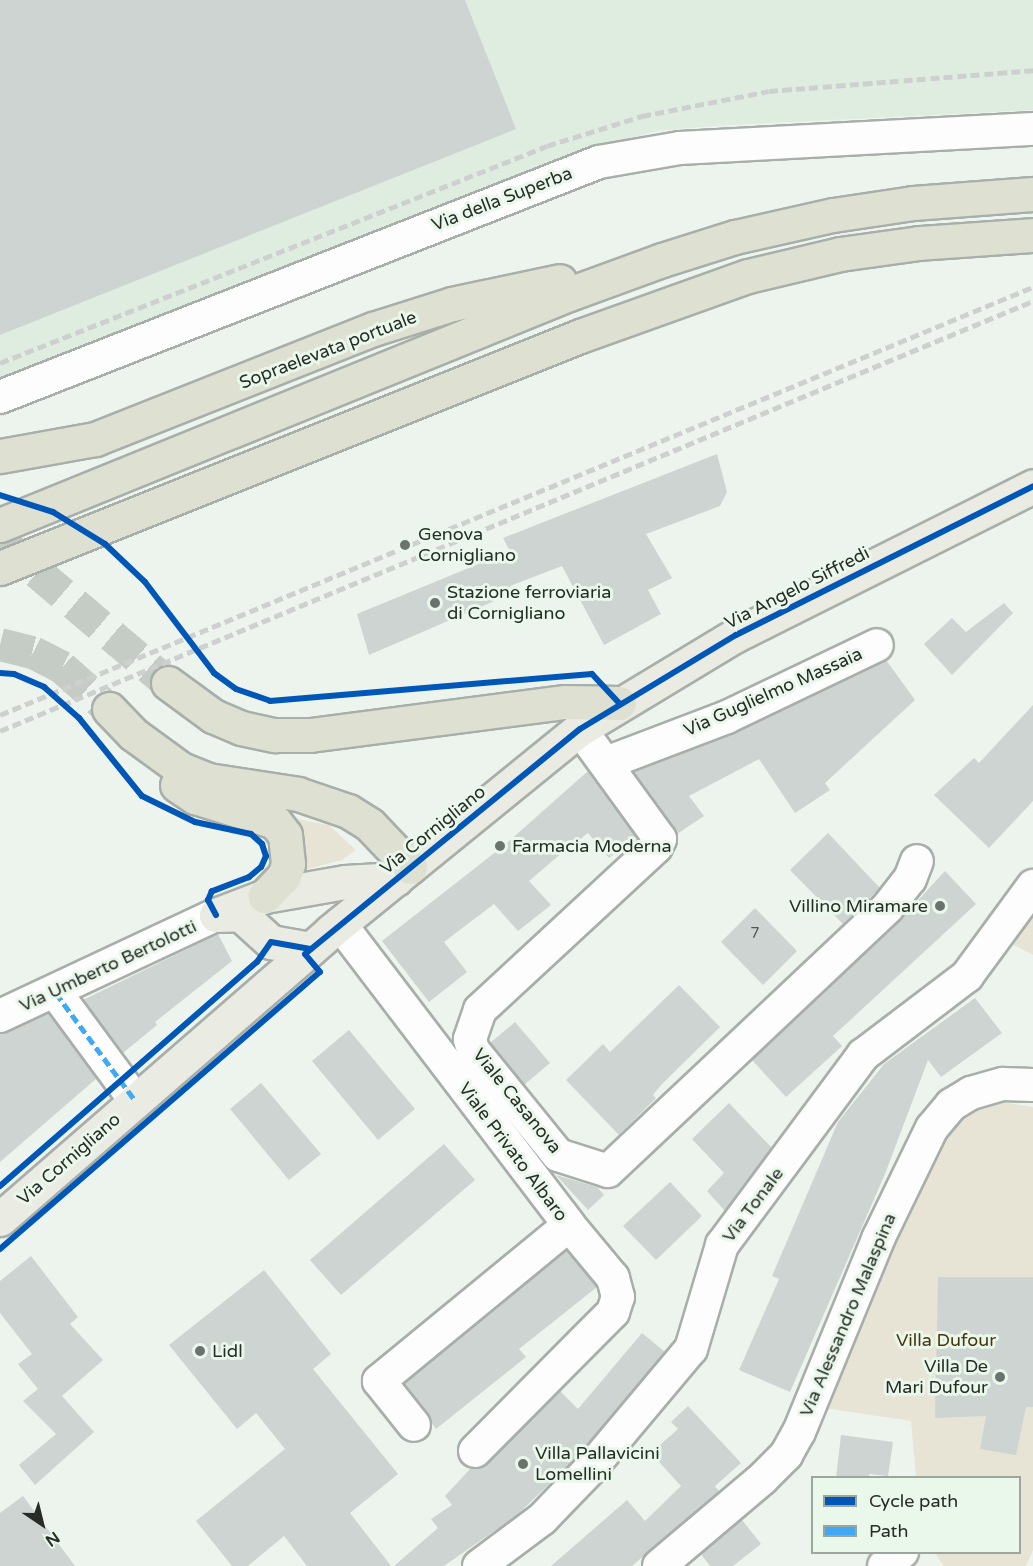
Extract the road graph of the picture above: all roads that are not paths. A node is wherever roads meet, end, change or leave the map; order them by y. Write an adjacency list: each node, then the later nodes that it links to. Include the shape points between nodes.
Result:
1 (1033, 129): 5 (street, Via della Superba, via 732,145 632,155 569,172)
2 (1033, 194): 4 (highway, via 833,214 735,237)
3 (1033, 235): 9 (highway, via 851,253 748,276 661,304)
4 (662, 260): 6 (highway, Sopraelevata portuale, via 452,304 374,329 95,439); 8 (highway)
5 (0, 397)
6 (0, 456)
7 (1033, 486): 12 (main road, Via Angelo Siffredi, via 736,635)
8 (0, 525)
9 (0, 568)
10 (877, 645): 16 (street, Via Guglielmo Massaia, via 727,717)
11 (168, 683): 12 (highway, via 213,716 241,728 276,735 310,735 565,702)
12 (620, 703): 14 (main road, Via Angelo Siffredi)
13 (109, 710): 15 (highway)
14 (580, 729): 16 (street); 18 (main road, Via Cornigliano)
15 (133, 734): 18 (highway, via 166,759 208,780 298,794 348,811 370,825); 20 (highway, via 150,759 195,797 275,822 285,835 288,864 284,876)
16 (606, 763): 17 (street, Viale Casanova, via 660,839 656,847 480,1010 470,1039 473,1050 558,1155 608,1172 887,908 910,879)
17 (917, 861)
18 (403, 873): 20 (main road); 22 (main road, Via Cornigliano)
19 (1033, 886): 33 (street, Via Tonale, via 967,976 863,1055 722,1245 691,1349 591,1468 542,1519)
20 (265, 896): 21 (main road)
21 (216, 915): 23 (main road, via 240,914 271,942); 24 (street, Via Umberto Bertolotti)
22 (340, 924): 23 (main road, Via Cornigliano); 29 (street, Viale Privato Albaro)
23 (310, 949): 27 (main road, Via Cornigliano)
24 (56, 993): 25 (street, Via Umberto Bertolotti); 27 (street)
25 (13, 1012)
26 (1033, 1085): 34 (street, Via Alessandro Malaspina, via 1003,1084 971,1093 951,1105 932,1128 878,1239 786,1455)
27 (135, 1100): 28 (main road, Via Cornigliano)
28 (0, 1219)
29 (569, 1225): 30 (street, Viale Privato Albaro, via 379,1381); 31 (street, via 613,1278 618,1298 613,1312)
30 (414, 1425)
31 (475, 1451)
32 (899, 1554): 35 (street)
33 (479, 1566)
34 (659, 1566)
35 (884, 1566)

